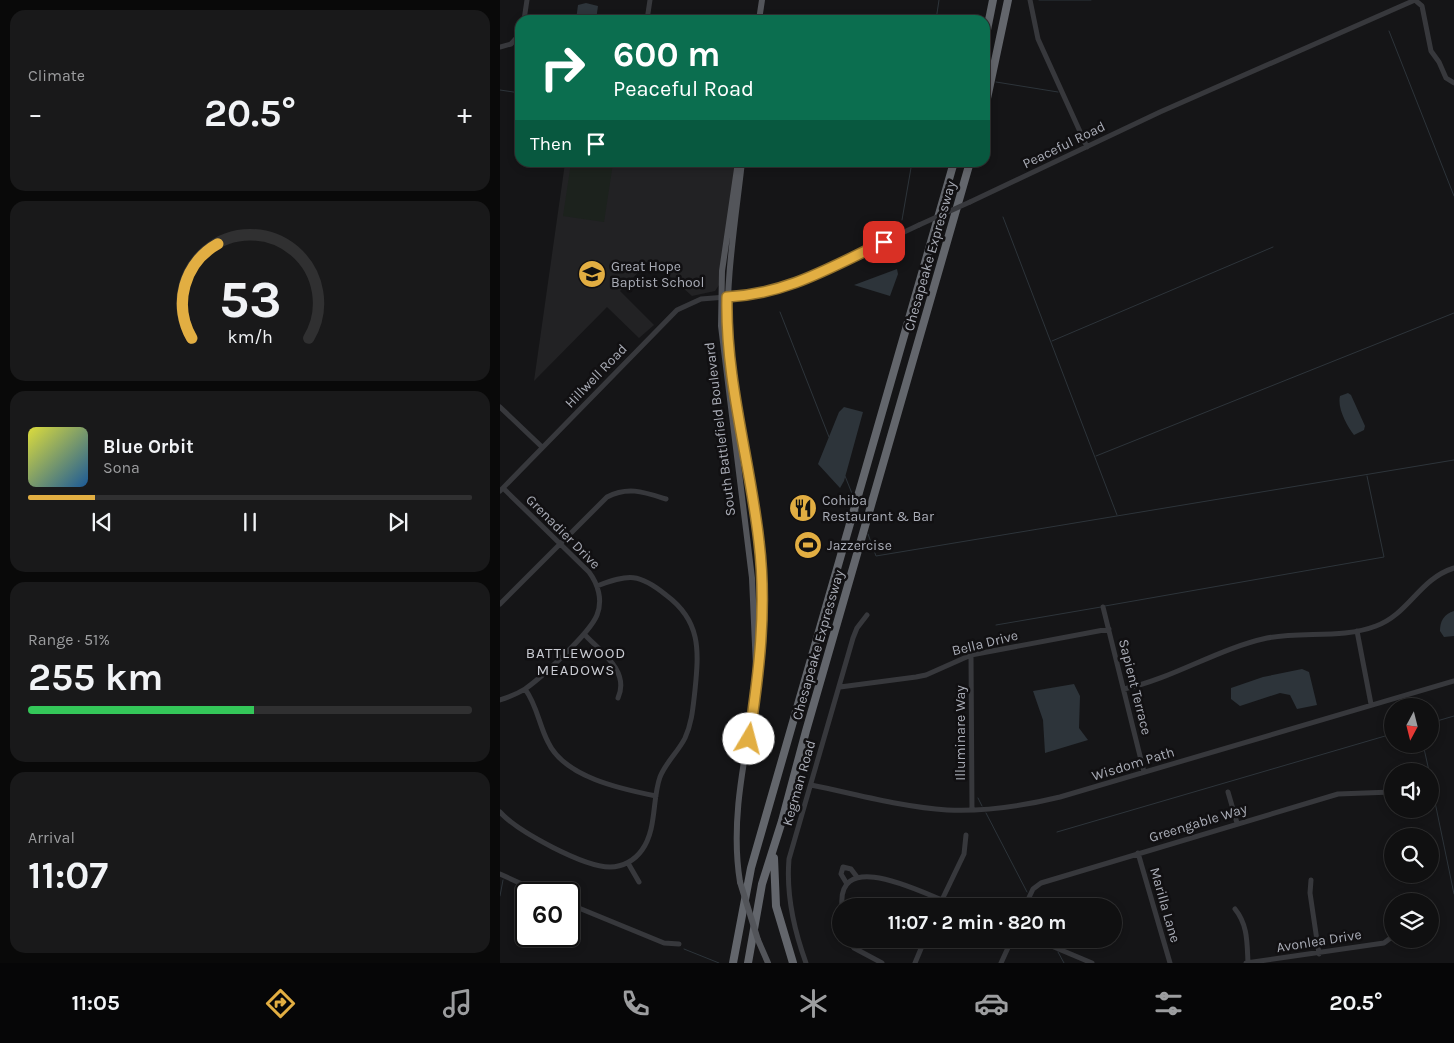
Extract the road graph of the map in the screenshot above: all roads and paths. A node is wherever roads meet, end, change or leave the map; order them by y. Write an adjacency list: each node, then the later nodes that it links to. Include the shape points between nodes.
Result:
1 (528, 0): 8 (street)
2 (650, 0): 9 (street)
3 (762, 0): 10 (main road)
4 (993, 0): 11 (highway)
5 (1008, 0): 15 (highway)
6 (1030, 0): 16 (street, via 1038,39)
7 (1415, 0): 14 (street, via 1422,6 1431,51 1446,78); 16 (street, Peaceful Road)
8 (525, 15)
9 (648, 15)
10 (760, 15)
11 (990, 15)
12 (515, 40): 13 (street)
13 (500, 47)
14 (1454, 83)
15 (990, 85)
16 (1087, 147): 21 (street, Peaceful Road, bridge, via 788,287)
17 (737, 167): 21 (main road, South Battlefield Boulevard, via 726,241)
18 (741, 167): 21 (main road, South Battlefield Boulevard)
19 (953, 167): 75 (highway, Chesapeake Expressway, via 751,868)
20 (969, 167): 51 (highway, Chesapeake Expressway)
21 (724, 297): 23 (street, Hillwell Road, via 695,300 668,318); 40 (main road, South Battlefield Boulevard, via 722,344 753,586); 40 (main road, South Battlefield Boulevard, via 728,345 762,569 763,628)
22 (500, 407): 23 (street)
23 (542, 448): 24 (street, Hillwell Road)
24 (502, 489): 26 (street, Grenadier Drive)
25 (666, 499): 26 (street, via 634,490 614,493)
26 (560, 544): 28 (street, Grenadier Drive, via 589,572); 29 (street)
27 (1454, 568): 33 (street, via 1433,577 1387,621)
28 (597, 586): 34 (street, Grenadier Drive, via 600,602 597,614); 48 (street, via 627,576 650,582 679,606 696,638 698,660 691,721 685,738 661,775)
29 (500, 604)
30 (1103, 607): 32 (street, Sapient Terrace)
31 (868, 615): 37 (street, Kegman Road, via 856,628)
32 (1108, 630): 35 (street, Bella Drive); 38 (street, Sapient Terrace)
33 (1357, 631): 38 (street, via 1267,638 1233,647 1159,680); 43 (street)
34 (584, 634): 39 (street, Grenadier Drive); 41 (street, via 618,670 622,684)
35 (971, 655): 37 (street, Bella Drive, via 926,675); 49 (street, Illuminare Way)
36 (1454, 681): 43 (street, Wisdom Path)
37 (840, 686): 45 (street, Kegman Road)
38 (1124, 688): 44 (street, Sapient Terrace)
39 (525, 689): 42 (street, Grenadier Drive); 48 (street, via 534,703 548,744 566,764 606,783)
40 (755, 693): 77 (main road, South Battlefield Boulevard, bridge, via 736,835 740,882)
41 (618, 698)
42 (500, 700)
43 (1371, 704): 44 (street, Wisdom Path)
44 (1144, 772): 49 (street, Wisdom Path, via 1038,803)
45 (811, 785): 49 (street, Wisdom Path, via 926,808); 79 (street, Kegman Road, via 789,859 788,875 796,933)
46 (1228, 792): 52 (street)
47 (1384, 792): 52 (street, Greengable Way, via 1338,794)
48 (656, 796): 55 (street, via 647,842)
49 (972, 810)
50 (500, 812): 55 (street, via 539,841 594,864 613,868)
51 (782, 821): 76 (highway, Chesapeake Expressway, via 762,884); 78 (highway, via 774,856 774,884 778,913)
52 (1237, 823): 54 (street, Greengable Way)
53 (966, 835): 64 (street, via 964,854)
54 (1138, 853): 65 (street, Greengable Way, via 1041,883); 84 (street, Marilla Lane)
55 (628, 863): 60 (street)
56 (500, 874): 59 (street)
57 (857, 877): 61 (street); 61 (street, via 851,869 843,867 841,874); 63 (street, via 867,876 905,885)
58 (1311, 880): 74 (street)
59 (518, 882)
60 (639, 882)
61 (847, 884): 62 (street)
62 (842, 898)
63 (930, 898)
64 (942, 898)
65 (1029, 898)
66 (580, 909): 69 (street, via 664,943)
67 (1234, 909): 85 (street, via 1245,927)
68 (1384, 943): 74 (street, Avonlea Drive)
69 (679, 944)
70 (854, 948): 80 (street)
71 (921, 948): 81 (street)
72 (1008, 948): 82 (street)
73 (1056, 948): 83 (street)
74 (1319, 954): 85 (street, Avonlea Drive)
75 (733, 963)
76 (748, 963)
77 (768, 963)
78 (793, 963)
79 (806, 963)
80 (882, 963)
81 (915, 963)
82 (1001, 963)
83 (1092, 963)
84 (1170, 963)
85 (1248, 963)

